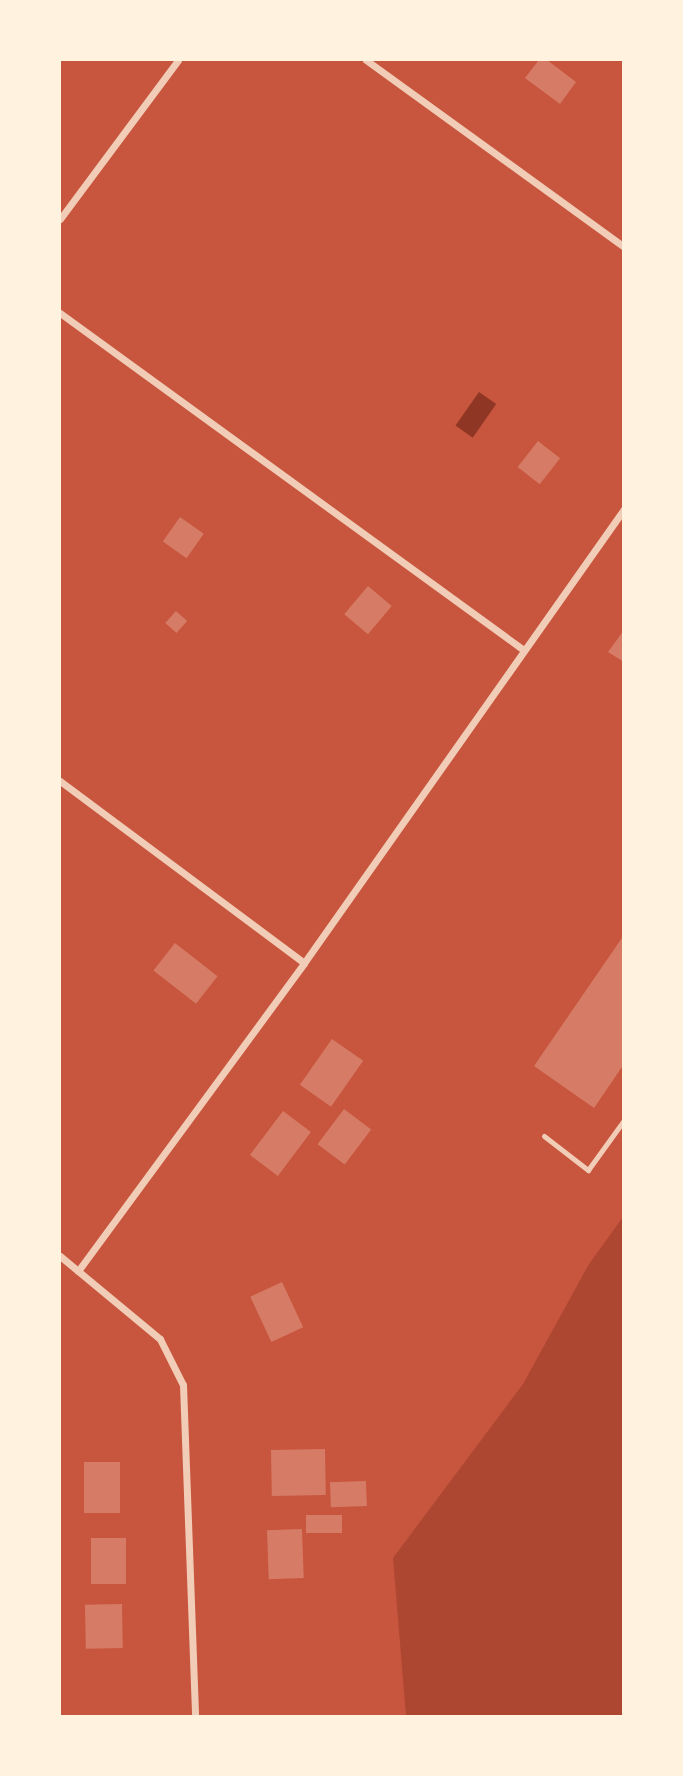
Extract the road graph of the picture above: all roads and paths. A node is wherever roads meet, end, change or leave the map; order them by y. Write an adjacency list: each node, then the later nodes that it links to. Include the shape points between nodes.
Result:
1 (178, 60): 3 (street)
2 (366, 60): 4 (street)
3 (60, 219)
4 (624, 247)
5 (60, 313): 7 (street)
6 (624, 509): 7 (street)
7 (521, 648): 9 (street)
8 (60, 781): 9 (street)
9 (304, 962): 13 (street)
10 (624, 1120): 11 (lane, via 588,1170)
11 (544, 1136)
12 (60, 1256): 13 (street)
13 (78, 1270): 14 (street, via 160,1339 184,1385)
14 (195, 1717)

